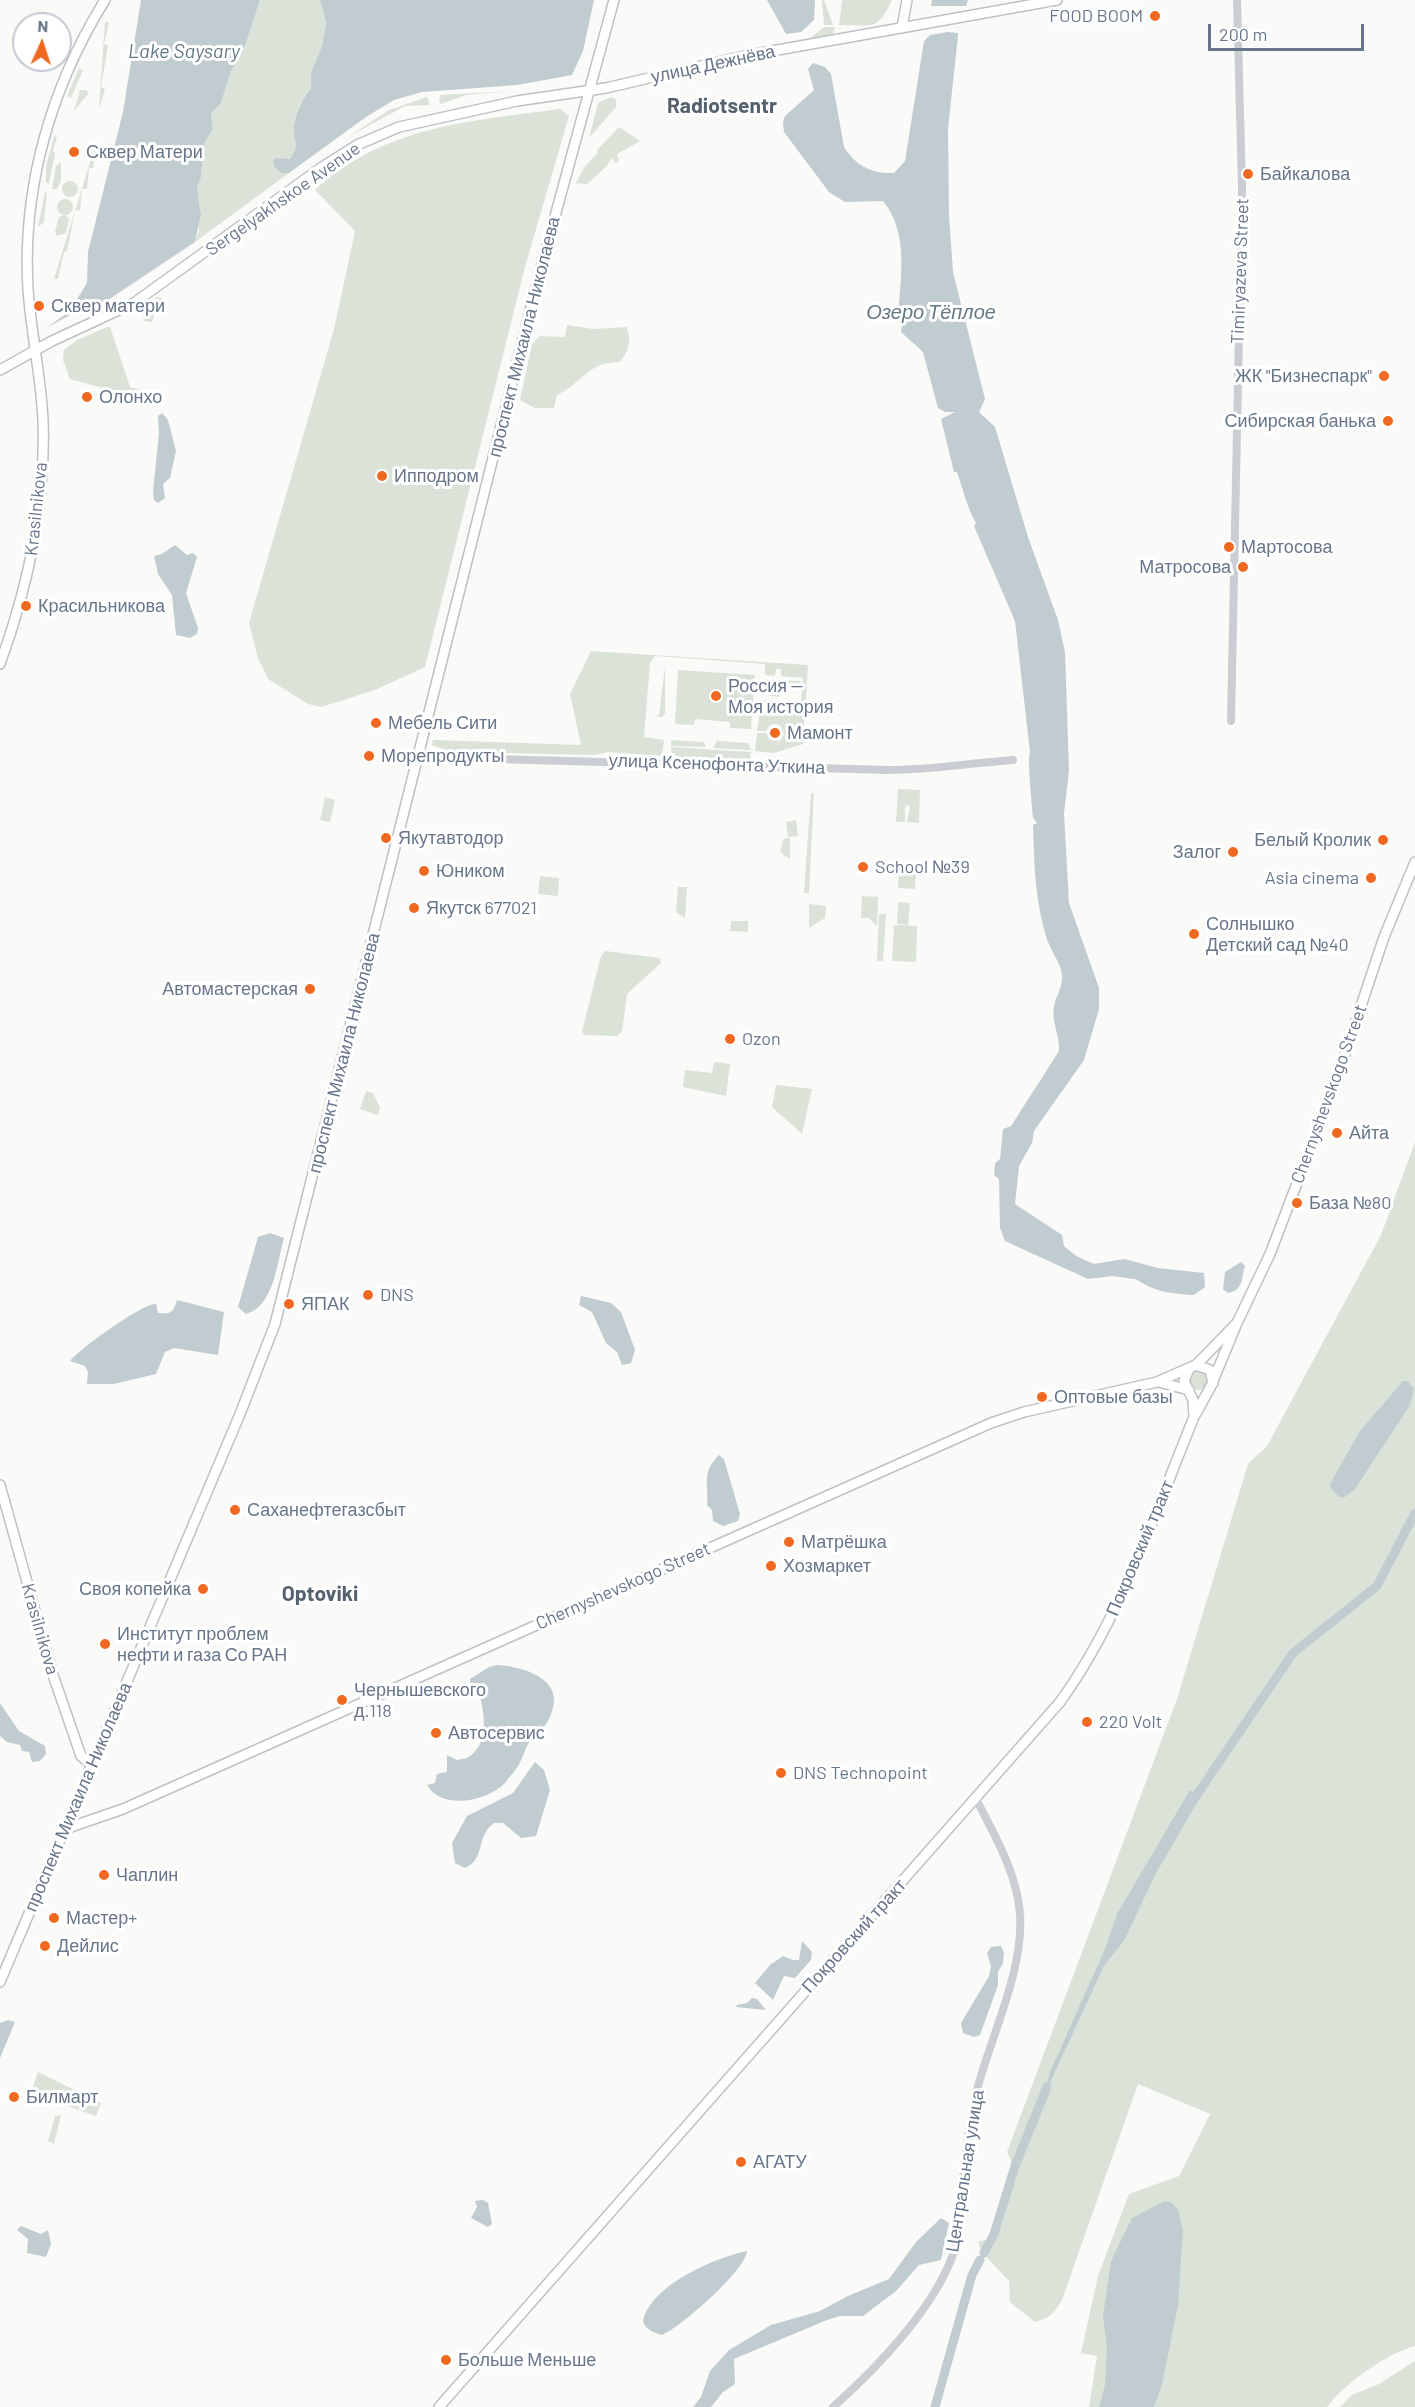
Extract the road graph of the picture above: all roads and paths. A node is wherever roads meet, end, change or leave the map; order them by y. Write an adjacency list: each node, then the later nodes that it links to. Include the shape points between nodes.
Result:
1 (105, 0): 8 (main road, Krasilnikova, via 64,78 36,172 27,271)
2 (614, 0): 7 (main road, проспект Михаила Николаева)
3 (907, 0): 6 (main road)
4 (1057, 0): 6 (main road, улица Дежнёва)
5 (1237, 0): 11 (street, Timiryazeva Street, via 1242,187)
6 (902, 27): 7 (main road, улица Дежнёва)
7 (589, 90): 8 (main road, Sergelyakhskoe Avenue, via 425,120 376,136 321,167 134,303); 12 (main road, проспект Михаила Николаева)
8 (35, 350): 9 (main road, Sergelyakhskoe Avenue); 10 (main road, Krasilnikova, via 43,422 38,500 24,595)
9 (0, 370)
10 (0, 664)
11 (1231, 722)
12 (419, 752): 13 (street, улица Ксенофонта Уткина, via 460,758 894,770); 22 (main road, проспект Михаила Николаева, via 275,1324)
13 (1013, 760)
14 (1415, 862): 15 (main road, Chernyshevskogo Street, via 1278,1233)
15 (1237, 1323): 16 (main road); 18 (main road, Chernyshevskogo Street)
16 (1193, 1367): 17 (main road, Chernyshevskogo Street); 18 (main road, via 1210,1370); 19 (main road, via 1184,1378)
17 (1157, 1382): 19 (main road); 24 (main road, Chernyshevskogo Street, via 991,1423 134,1804)
18 (1211, 1386): 19 (main road, via 1202,1394); 20 (main road, Покровский тракт)
19 (1190, 1391): 20 (main road)
20 (1194, 1417): 23 (main road, Покровский тракт, via 1124,1590 1098,1643 1060,1702)
21 (0, 1485): 22 (main road, Krasilnikova, via 53,1675 81,1756)
22 (92, 1766): 24 (main road, проспект Михаила Николаева)
23 (976, 1799): 26 (main road, Покровский тракт); 27 (street, Центральная улица, via 1007,1864 1020,1912 1020,1930 973,2111 954,2250 943,2274 889,2353)
24 (65, 1829): 25 (main road, проспект Михаила Николаева)
25 (0, 1983)
26 (439, 2407)
27 (833, 2407)

